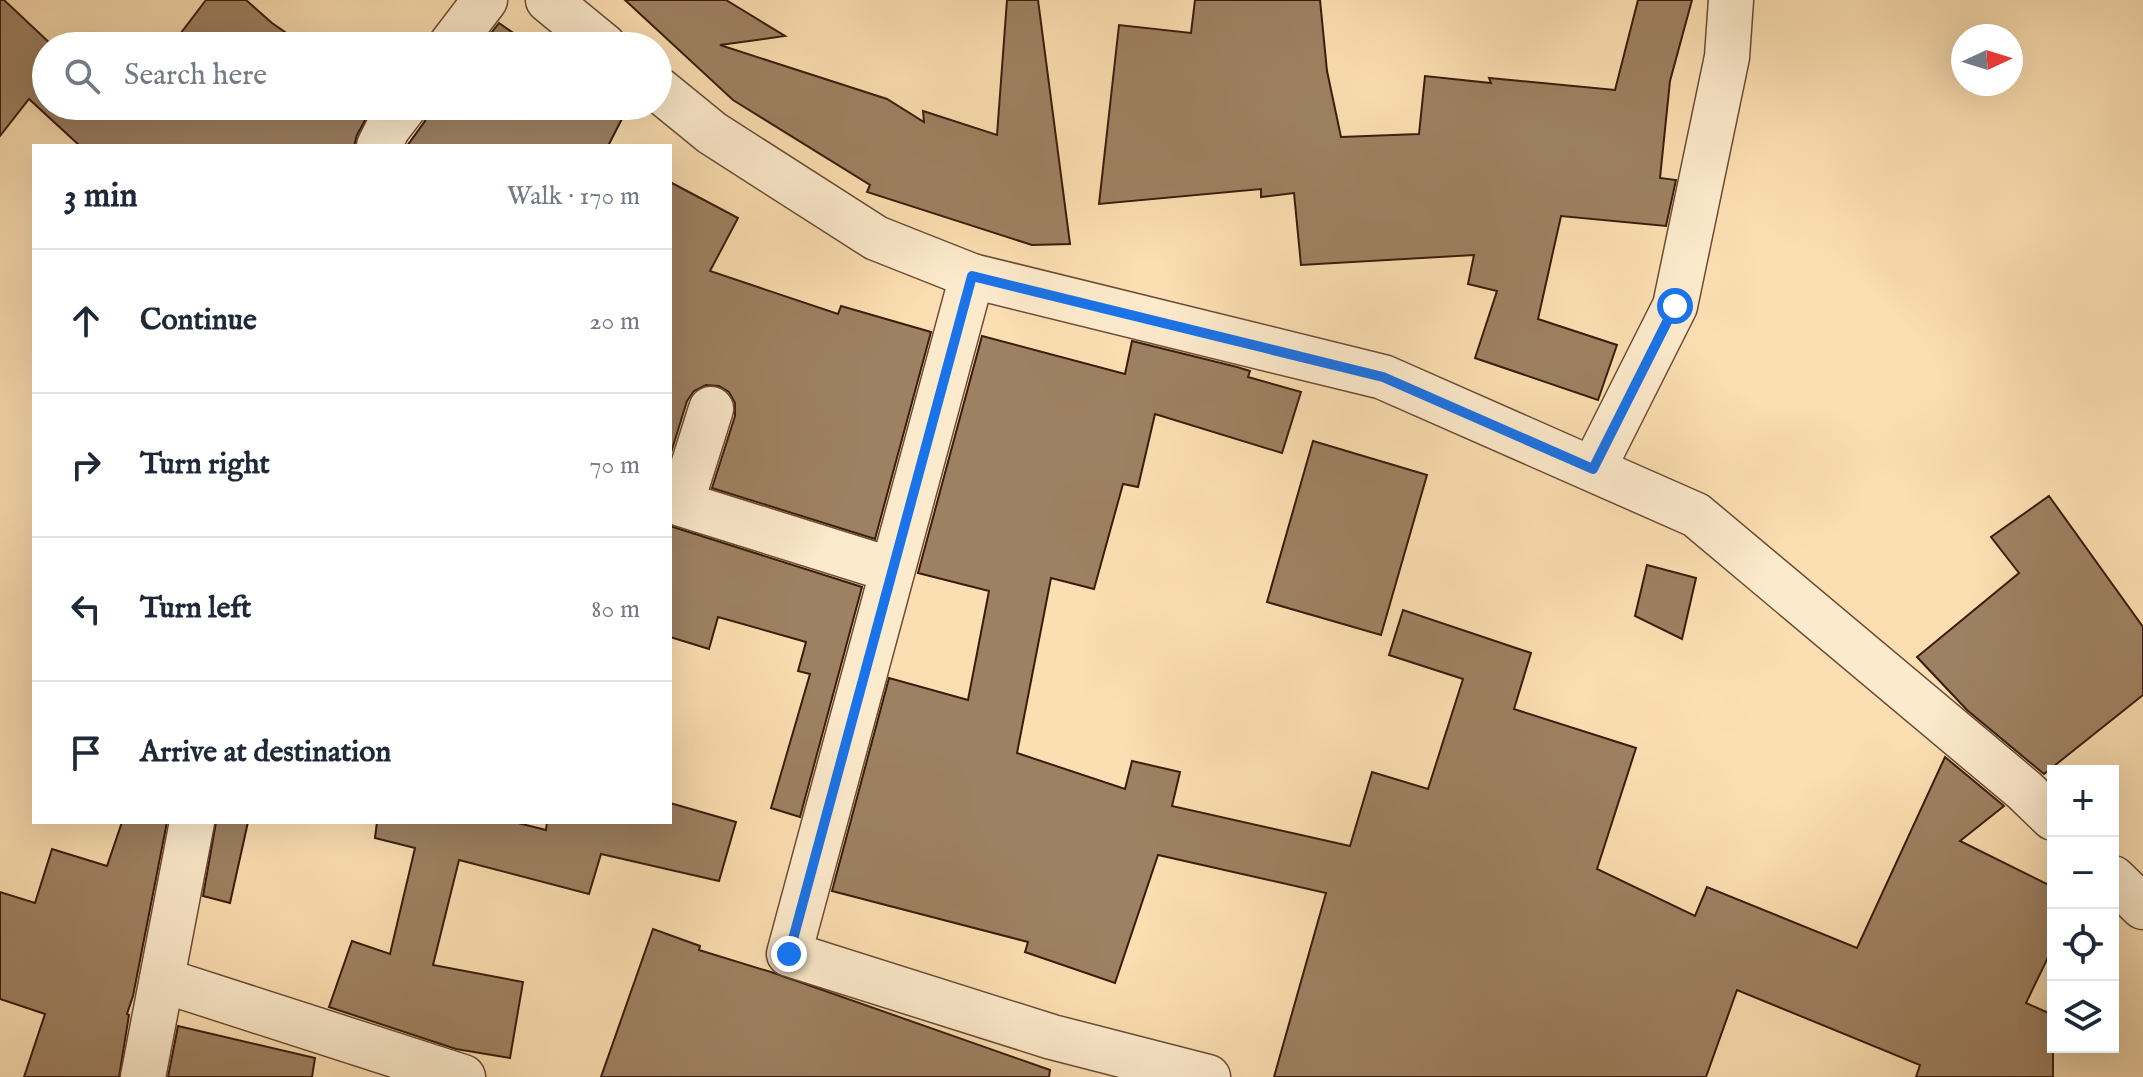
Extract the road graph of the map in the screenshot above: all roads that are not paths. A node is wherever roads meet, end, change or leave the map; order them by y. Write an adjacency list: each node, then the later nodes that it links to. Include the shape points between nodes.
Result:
1 (485, 0): 4 (street)
2 (548, 0): 5 (street)
3 (1731, 0): 11 (street, via 1727,57 1675,306)
4 (461, 32)
5 (587, 32)
6 (672, 100): 9 (street, via 712,133 876,238)
7 (396, 120): 8 (street)
8 (380, 144)
9 (972, 276): 11 (street, via 1383,377); 12 (street)
10 (711, 409): 12 (street, via 681,504)
11 (1593, 469): 13 (street, via 1696,515)
12 (892, 570): 20 (street, via 789,954 1052,1037)
13 (2047, 812)
14 (192, 824): 17 (street)
15 (2119, 884): 16 (street)
16 (2143, 907)
17 (162, 980): 18 (street); 19 (street)
18 (143, 1077)
19 (463, 1077)
20 (1208, 1077)

